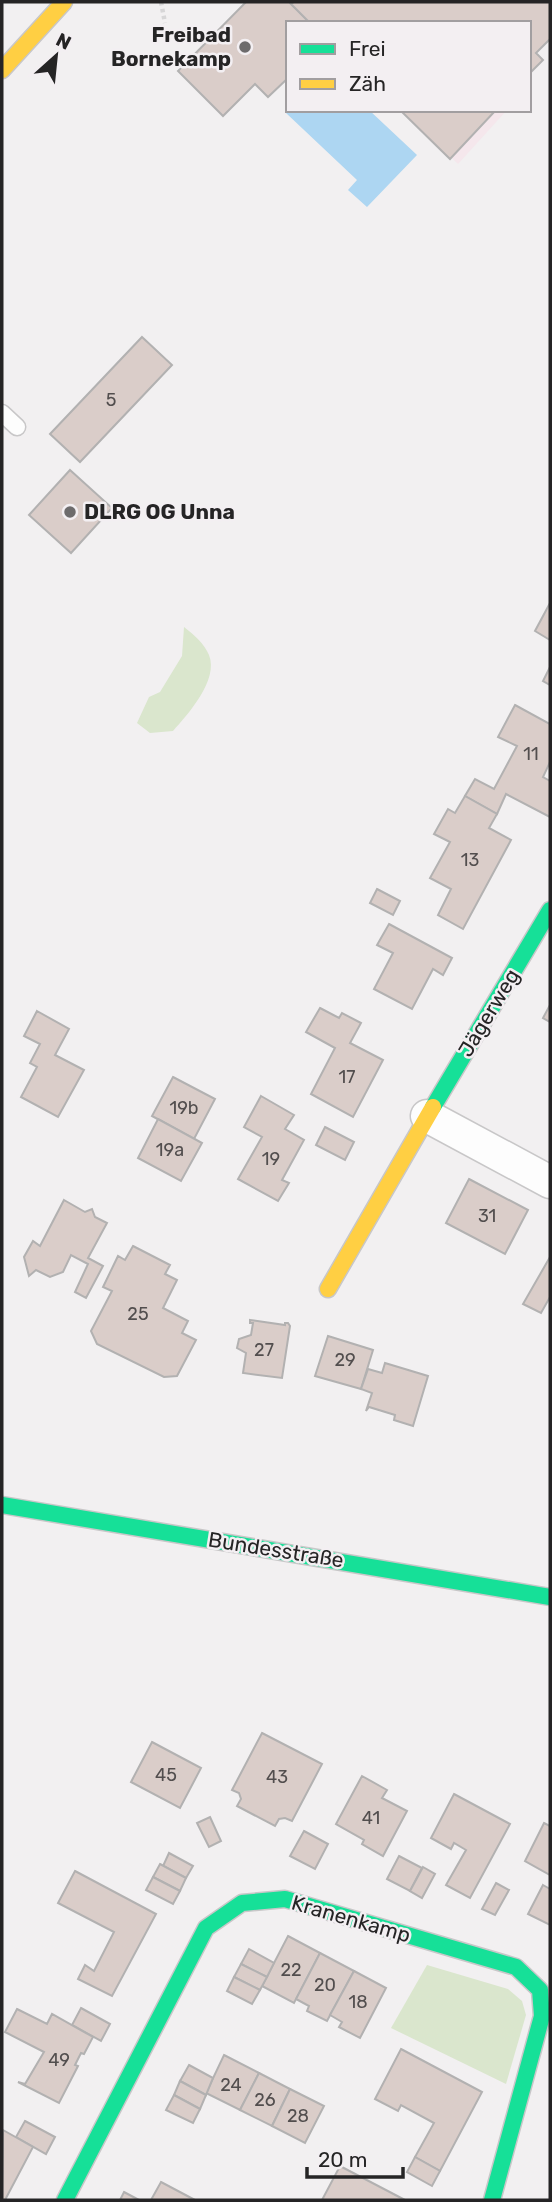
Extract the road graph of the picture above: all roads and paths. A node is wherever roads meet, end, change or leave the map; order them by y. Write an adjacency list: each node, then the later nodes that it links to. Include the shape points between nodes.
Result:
1 (64, 2): 4 (street)
2 (160, 2): 3 (path)
3 (165, 23)
4 (2, 70)
5 (2, 413): 6 (lane)
6 (17, 428)
7 (550, 910): 8 (street, Jägerweg)
8 (427, 1116): 9 (street); 10 (street, Jägerweg)
9 (550, 1182)
10 (328, 1289)
11 (2, 1506): 12 (street, Bundesstraße)
12 (550, 1597)
13 (65, 2200): 14 (street, Kranenkamp, via 206,1927 242,1903 285,1899 516,1968 540,1990 542,2016)
14 (492, 2200)

